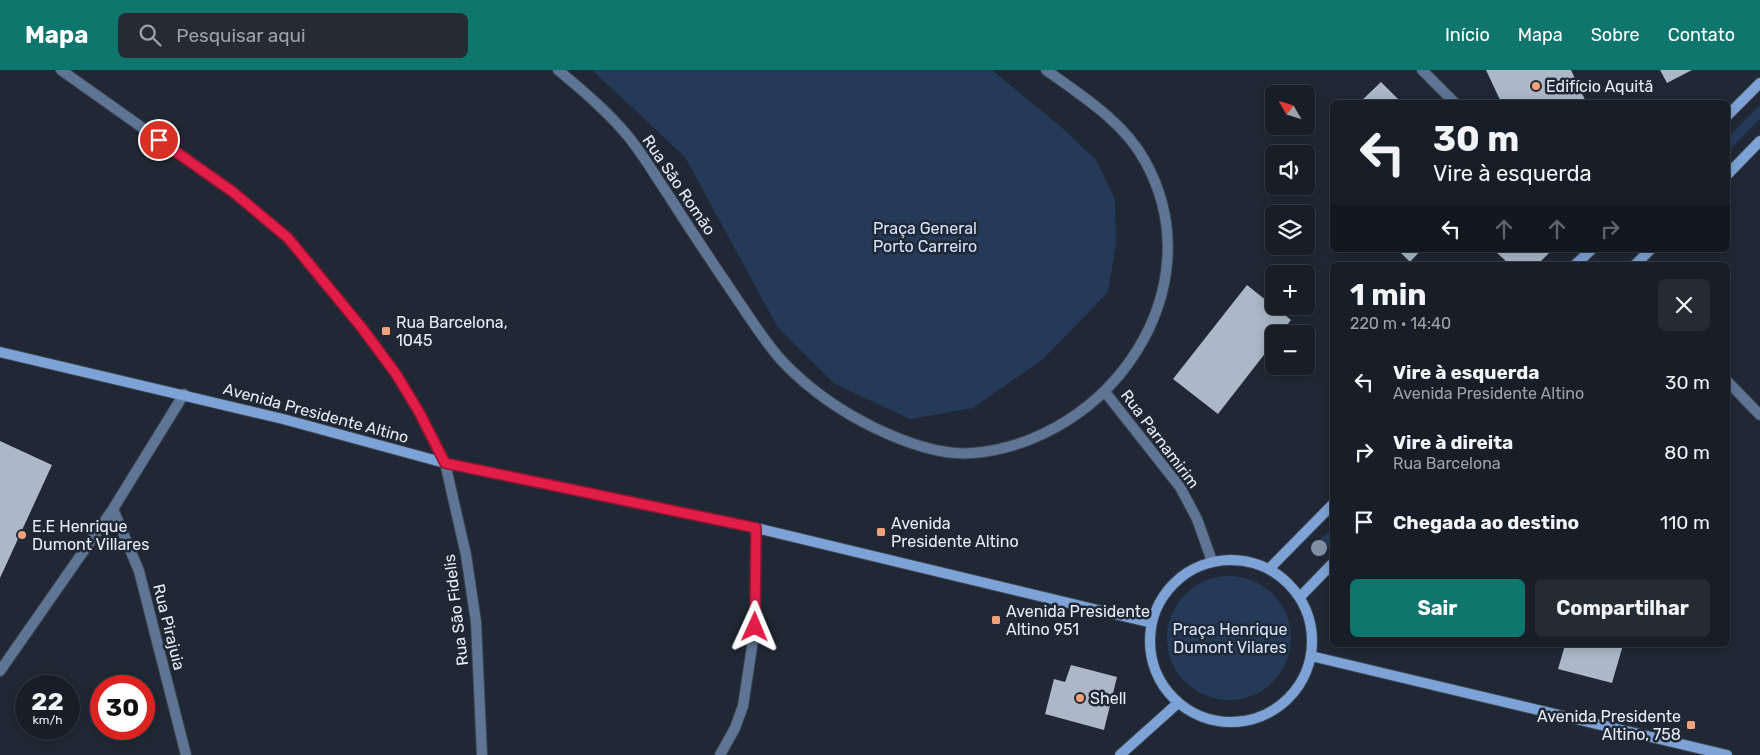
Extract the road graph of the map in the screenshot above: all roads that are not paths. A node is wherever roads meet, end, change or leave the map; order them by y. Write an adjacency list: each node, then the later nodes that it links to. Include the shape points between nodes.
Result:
1 (61, 70): 19 (street, Rua São Fidelis, via 233,192 288,238 396,374)
2 (558, 70): 16 (street, Rua São Romão, via 585,92 628,136 759,331 784,362 832,404 906,441 940,450 970,453 1028,440 1081,412)
3 (1046, 70): 16 (street, via 1100,111 1133,144 1145,161 1164,212 1167,258 1160,303 1137,352)
4 (1422, 70): 6 (street)
5 (1760, 82): 7 (main road)
6 (1452, 100)
7 (1730, 113)
8 (1760, 142): 9 (main road)
9 (1730, 172)
10 (1589, 252): 12 (main road)
11 (1648, 252): 13 (main road)
12 (1578, 262)
13 (1638, 262)
14 (0, 352): 17 (main road, Avenida Presidente Altino)
15 (1730, 384): 18 (street)
16 (1105, 392): 23 (street, Rua Parnamirim, via 1180,487 1197,519)
17 (184, 394): 19 (main road, Avenida Presidente Altino); 21 (street)
18 (1760, 415)
19 (445, 463): 22 (main road, Avenida Presidente Altino); 32 (street, Rua São Fidelis, via 466,555 476,622)
20 (1330, 507): 25 (main road)
21 (113, 509): 29 (street); 31 (street, Rua Pirajuia, via 139,571)
22 (756, 528): 27 (main road, Avenida Presidente Altino); 33 (street, via 755,627 743,706)
23 (1212, 561): 25 (main road, via 1241,560); 27 (main road, via 1191,570 1173,584 1160,601)
24 (1330, 566): 26 (main road)
25 (1269, 569): 26 (main road)
26 (1300, 597): 28 (main road, via 1312,636)
27 (1152, 623): 30 (main road, via 1149,638 1153,667)
28 (1310, 656): 30 (main road, via 1306,673 1286,700 1257,718 1241,722 1208,719); 35 (main road)
29 (0, 671)
30 (1178, 703): 34 (main road)
31 (186, 755)
32 (482, 755)
33 (720, 755)
34 (1120, 755)
35 (1727, 755)

